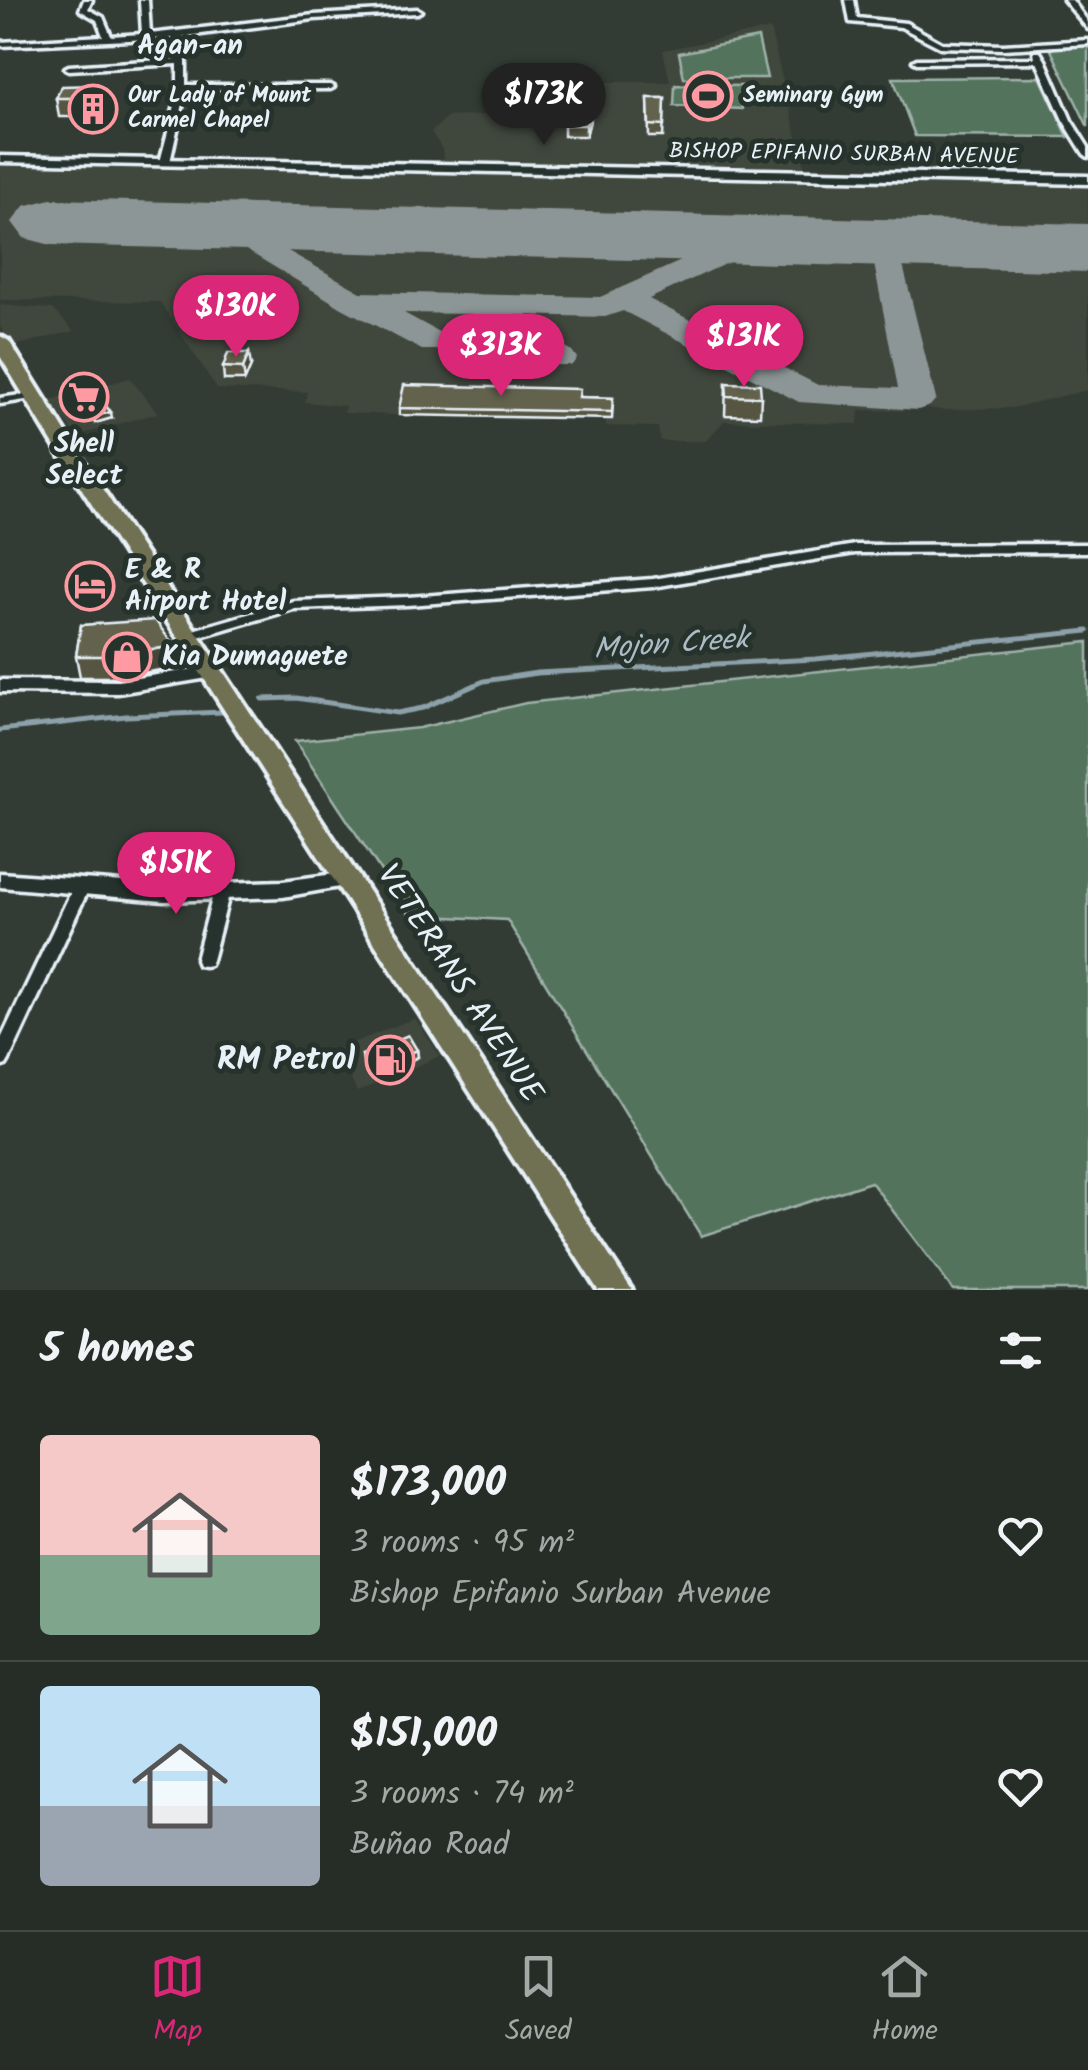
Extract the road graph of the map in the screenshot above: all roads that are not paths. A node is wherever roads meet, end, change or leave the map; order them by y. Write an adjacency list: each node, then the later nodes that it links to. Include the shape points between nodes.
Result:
1 (88, 0): 10 (street, via 84,10 100,19)
2 (144, 0): 9 (street)
3 (850, 0): 13 (street, via 853,20 903,25 940,45)
4 (1069, 2): 5 (street); 7 (street)
5 (1088, 4)
6 (417, 11): 8 (street, via 314,16)
7 (1088, 27)
8 (175, 35): 9 (street); 15 (street)
9 (146, 36): 10 (street)
10 (107, 37): 12 (street)
11 (1088, 42): 13 (street)
12 (0, 44)
13 (1032, 44): 14 (street)
14 (1041, 60): 16 (street); 20 (street)
15 (182, 61): 17 (street); 19 (street)
16 (916, 61)
17 (69, 68)
18 (330, 87): 19 (street)
19 (182, 88): 22 (street)
20 (1088, 154)
21 (0, 159): 22 (street, BISHOP EPIFANIO SURBAN AVENUE)
22 (165, 162): 23 (street, BISHOP EPIFANIO SURBAN AVENUE)
23 (1088, 180)
24 (0, 341): 25 (highway, VETERANS AVENUE)
25 (34, 396): 26 (street); 28 (highway, VETERANS AVENUE)
26 (0, 401)
27 (1088, 548): 28 (street, via 855,549 653,583 293,605)
28 (191, 635): 29 (highway, VETERANS AVENUE)
29 (214, 672): 30 (street, via 118,687); 31 (highway, VETERANS AVENUE)
30 (0, 686)
31 (349, 879): 34 (street); 37 (highway, VETERANS AVENUE)
32 (0, 880): 33 (street)
33 (82, 886): 34 (street); 36 (street)
34 (222, 891): 35 (street)
35 (204, 960)
36 (0, 1060)
37 (616, 1290)

